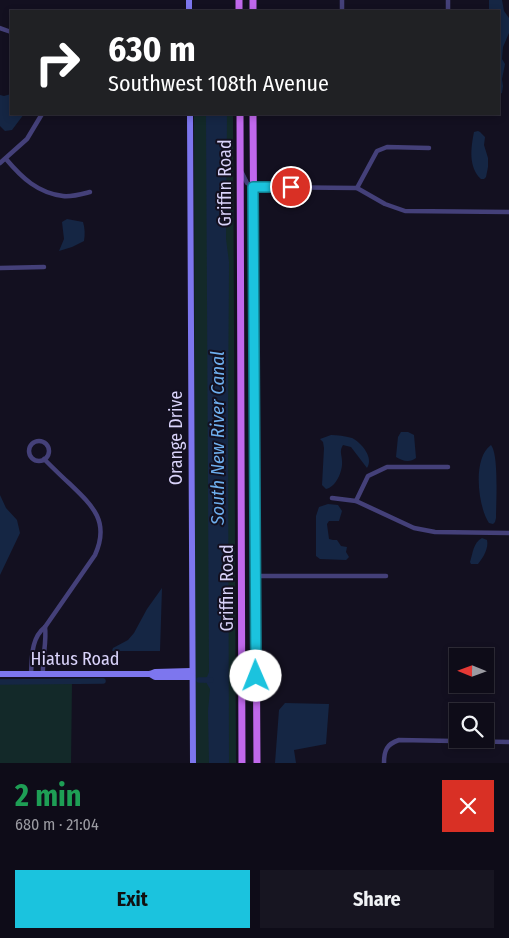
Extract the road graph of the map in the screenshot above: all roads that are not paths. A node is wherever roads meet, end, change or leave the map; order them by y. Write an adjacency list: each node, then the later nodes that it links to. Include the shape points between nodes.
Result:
1 (41, 115): 6 (street, via 27,140)
2 (190, 115): 27 (street, Orange Drive)
3 (240, 115): 8 (main road, Griffin Road)
4 (253, 115): 9 (main road, Griffin Road)
5 (429, 148): 10 (street, via 386,148 377,152)
6 (6, 160): 7 (street); 11 (street, via 39,190 64,196)
7 (0, 164)
8 (240, 169): 9 (street, via 247,183); 23 (main road, Griffin Road)
9 (253, 187): 10 (street); 20 (main road, Griffin Road)
10 (357, 188): 12 (street, via 405,211)
11 (90, 192)
12 (509, 212)
13 (44, 267): 14 (street)
14 (0, 268)
15 (44, 459): 15 (street, via 48,454 46,444 34,443 30,447 31,456 36,460); 22 (street, via 88,500 99,517 101,536 95,555)
16 (448, 467): 18 (street, via 387,467 368,476)
17 (332, 498): 18 (street)
18 (356, 501): 19 (street, via 414,528 435,532)
19 (509, 533)
20 (255, 576): 21 (street); 28 (main road, Griffin Road)
21 (386, 576)
22 (46, 626): 25 (street, via 34,643); 26 (street)
23 (242, 669): 28 (main road); 29 (main road, Griffin Road)
24 (0, 674): 25 (street, Hiatus Road)
25 (31, 674): 26 (street, Hiatus Road)
26 (43, 674): 27 (street, Hiatus Road, via 150,674 155,677)
27 (192, 674): 32 (street, Orange Drive)
28 (256, 676): 30 (main road, Griffin Road)
29 (242, 686): 30 (main road, via 248,687); 33 (main road, Griffin Road)
30 (257, 697): 34 (main road, Griffin Road)
31 (509, 742): 35 (street, via 400,740 388,745)
32 (193, 763)
33 (242, 763)
34 (257, 763)
35 (384, 763)

